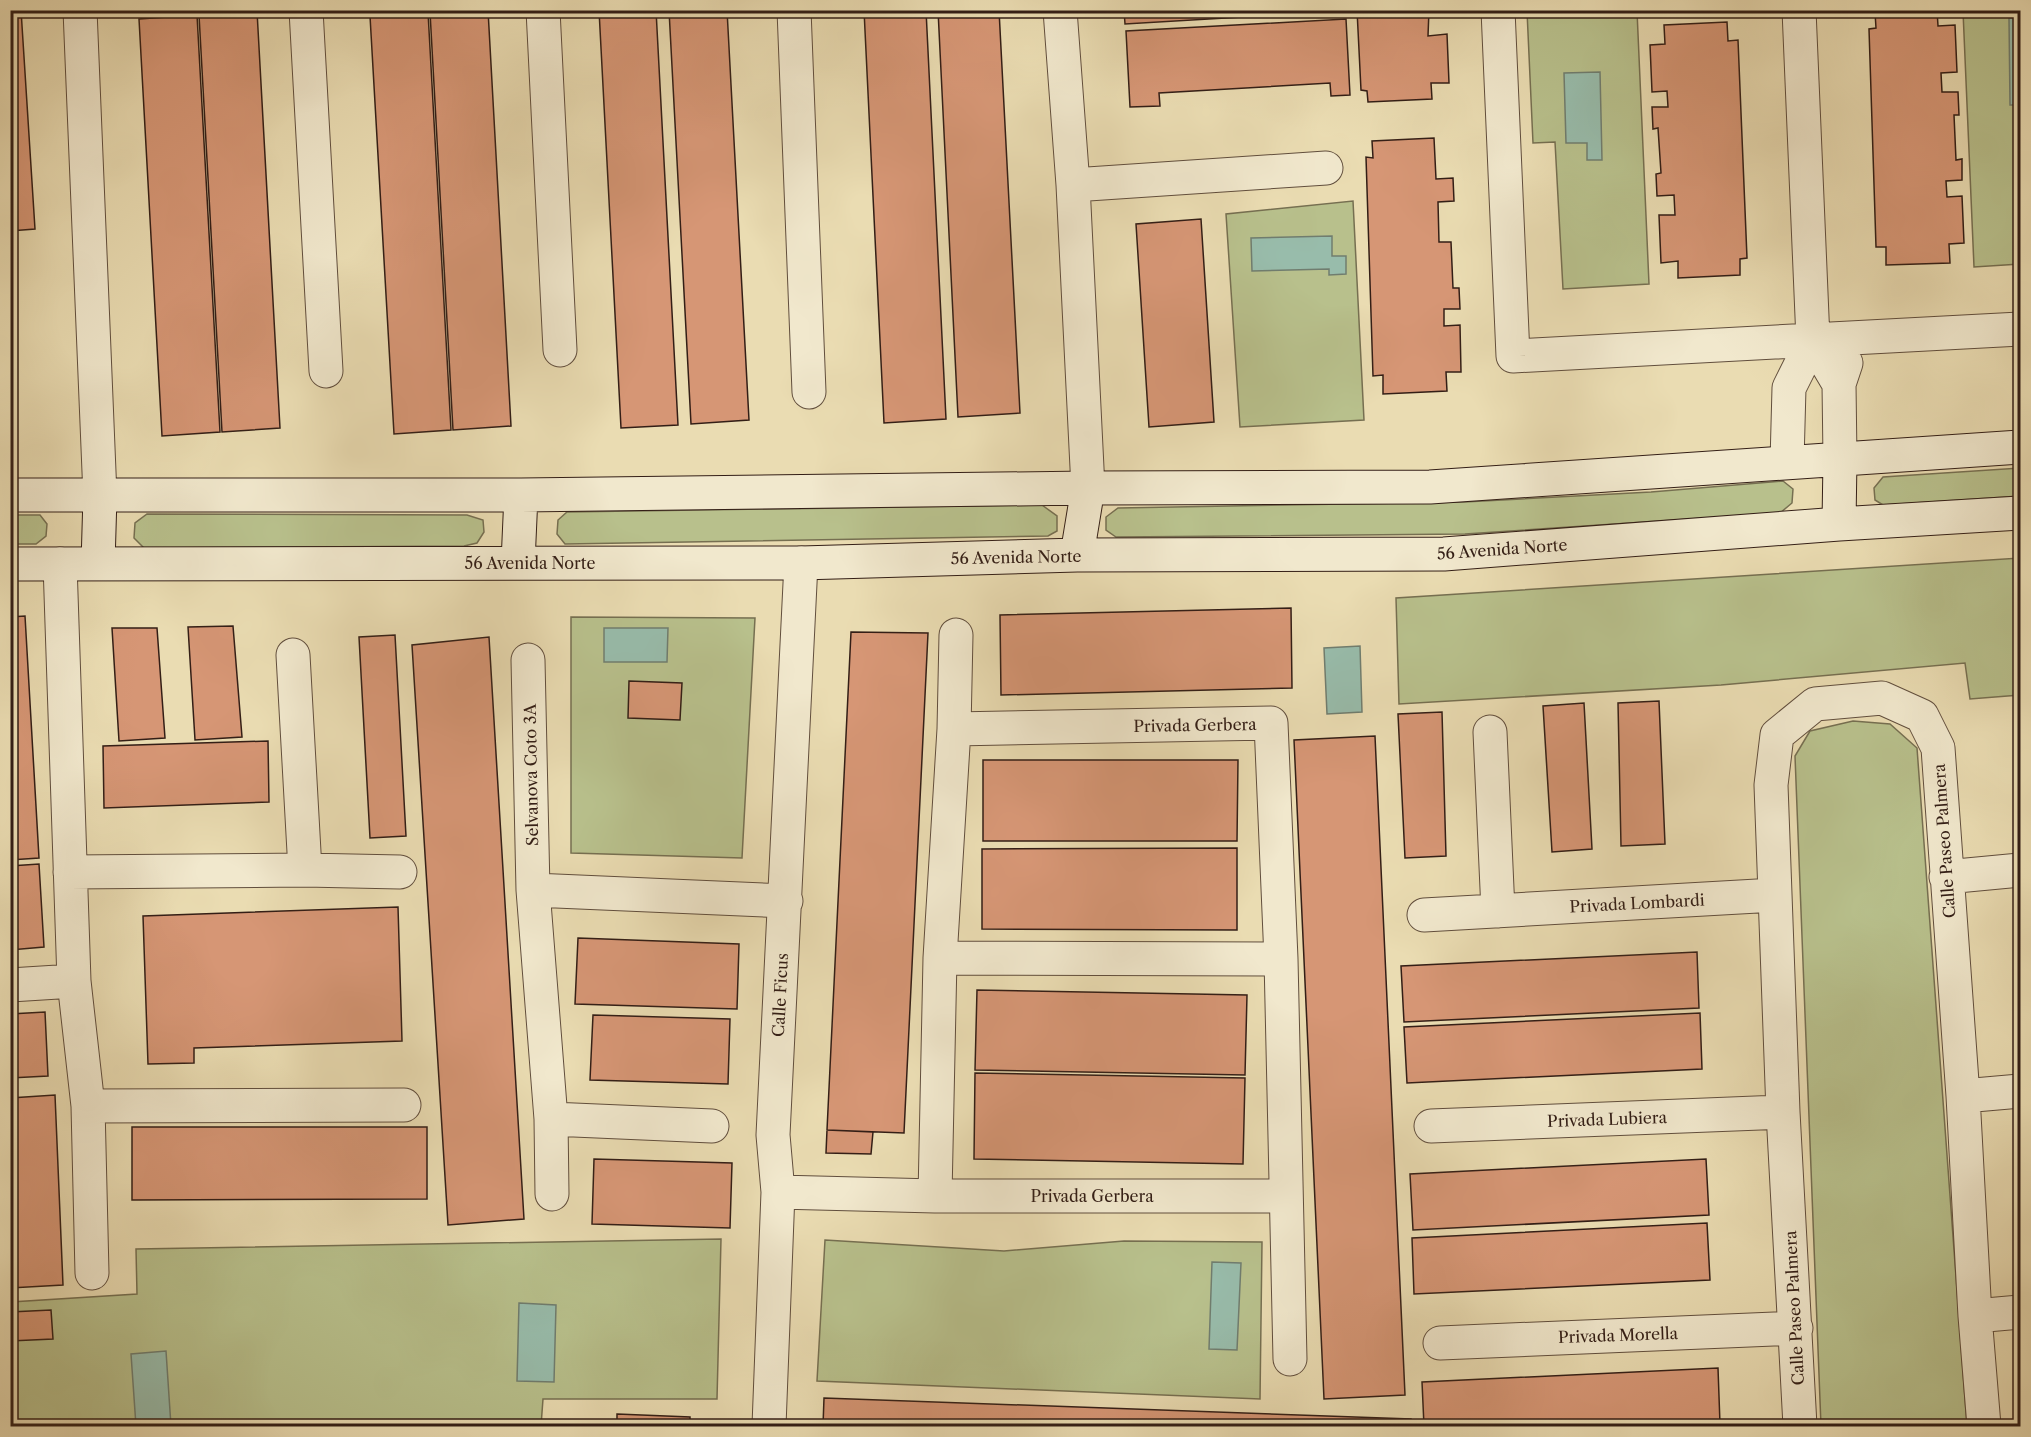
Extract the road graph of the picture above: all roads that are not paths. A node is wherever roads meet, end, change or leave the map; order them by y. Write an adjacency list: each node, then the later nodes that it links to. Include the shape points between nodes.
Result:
1 (80, 10): 25 (street)
2 (306, 10): 15 (street)
3 (543, 10): 14 (street)
4 (794, 10): 18 (street)
5 (1060, 10): 9 (street)
6 (1498, 10): 13 (street, via 1513,356)
7 (1799, 10): 12 (street)
8 (1326, 168): 9 (street)
9 (1073, 185): 22 (street)
10 (2020, 329): 11 (street)
11 (1880, 336): 12 (street); 16 (street, via 1846,363)
12 (1813, 340): 13 (street); 16 (street); 17 (street)
13 (1758, 343): 17 (street)
14 (560, 350)
15 (326, 371)
16 (1839, 384): 20 (street)
17 (1789, 388): 21 (street)
18 (809, 392)
19 (2020, 447): 20 (street)
20 (1840, 459): 21 (street); 27 (street)
21 (1787, 462): 22 (street, via 1430,487)
22 (1088, 488): 24 (street); 28 (street)
23 (10, 495): 25 (street)
24 (521, 495): 25 (street); 29 (street)
25 (100, 496): 33 (street)
26 (2020, 513): 27 (street, 56 Avenida Norte)
27 (1839, 524): 28 (street, 56 Avenida Norte, via 1444,554)
28 (1077, 555): 30 (street, 56 Avenida Norte)
29 (518, 563): 30 (street, 56 Avenida Norte); 33 (street, 56 Avenida Norte)
30 (801, 563): 46 (street, Calle Ficus)
31 (10, 564): 32 (street, 56 Avenida Norte)
32 (60, 564): 33 (street, 56 Avenida Norte); 41 (street)
33 (98, 564)
34 (956, 635): 37 (street)
35 (292, 655): 39 (street)
36 (528, 660): 44 (street, Selvanova Coto 3A)
37 (954, 729): 49 (street); 50 (street, Privada Gerbera, via 1271,723)
38 (1490, 732): 47 (street)
39 (305, 870): 41 (street); 42 (street)
40 (2020, 870): 43 (street)
41 (70, 872): 51 (street)
42 (400, 872)
43 (1946, 877): 45 (street, Calle Paseo Palmera, via 1938,748 1922,716 1882,698 1815,704 1777,735 1771,785); 54 (street, Calle Paseo Palmera)
44 (533, 890): 46 (street); 58 (street, Selvanova Coto 3A)
45 (1775, 895): 47 (street, Privada Lombardi); 57 (street, Calle Paseo Palmera)
46 (786, 901): 61 (street, Calle Ficus, via 772,1135)
47 (1498, 911): 48 (street, Privada Lombardi)
48 (1424, 915)
49 (940, 958): 50 (street); 63 (street)
50 (1281, 959): 64 (street, Privada Gerbera)
51 (74, 981): 52 (street); 55 (street)
52 (10, 985)
53 (2020, 1091): 54 (street)
54 (1963, 1096): 67 (street, Calle Paseo Palmera)
55 (88, 1106): 56 (street); 65 (street)
56 (404, 1106)
57 (1783, 1112): 60 (street, Privada Lubiera); 68 (street, Calle Paseo Palmera)
58 (551, 1119): 59 (street); 62 (street, Selvanova Coto 3A)
59 (712, 1126)
60 (1431, 1126)
61 (778, 1192): 63 (street, Privada Gerbera); 71 (street, Calle Ficus)
62 (552, 1194)
63 (935, 1196): 64 (street, Privada Gerbera)
64 (1285, 1196): 70 (street, Privada Gerbera)
65 (92, 1272)
66 (2020, 1312): 67 (street)
67 (1975, 1316): 73 (street, Calle Paseo Palmera)
68 (1796, 1328): 69 (street, Privada Morella); 72 (street, Calle Paseo Palmera)
69 (1440, 1342)
70 (1290, 1359)
71 (769, 1426)
72 (1800, 1426)
73 (1984, 1426)

